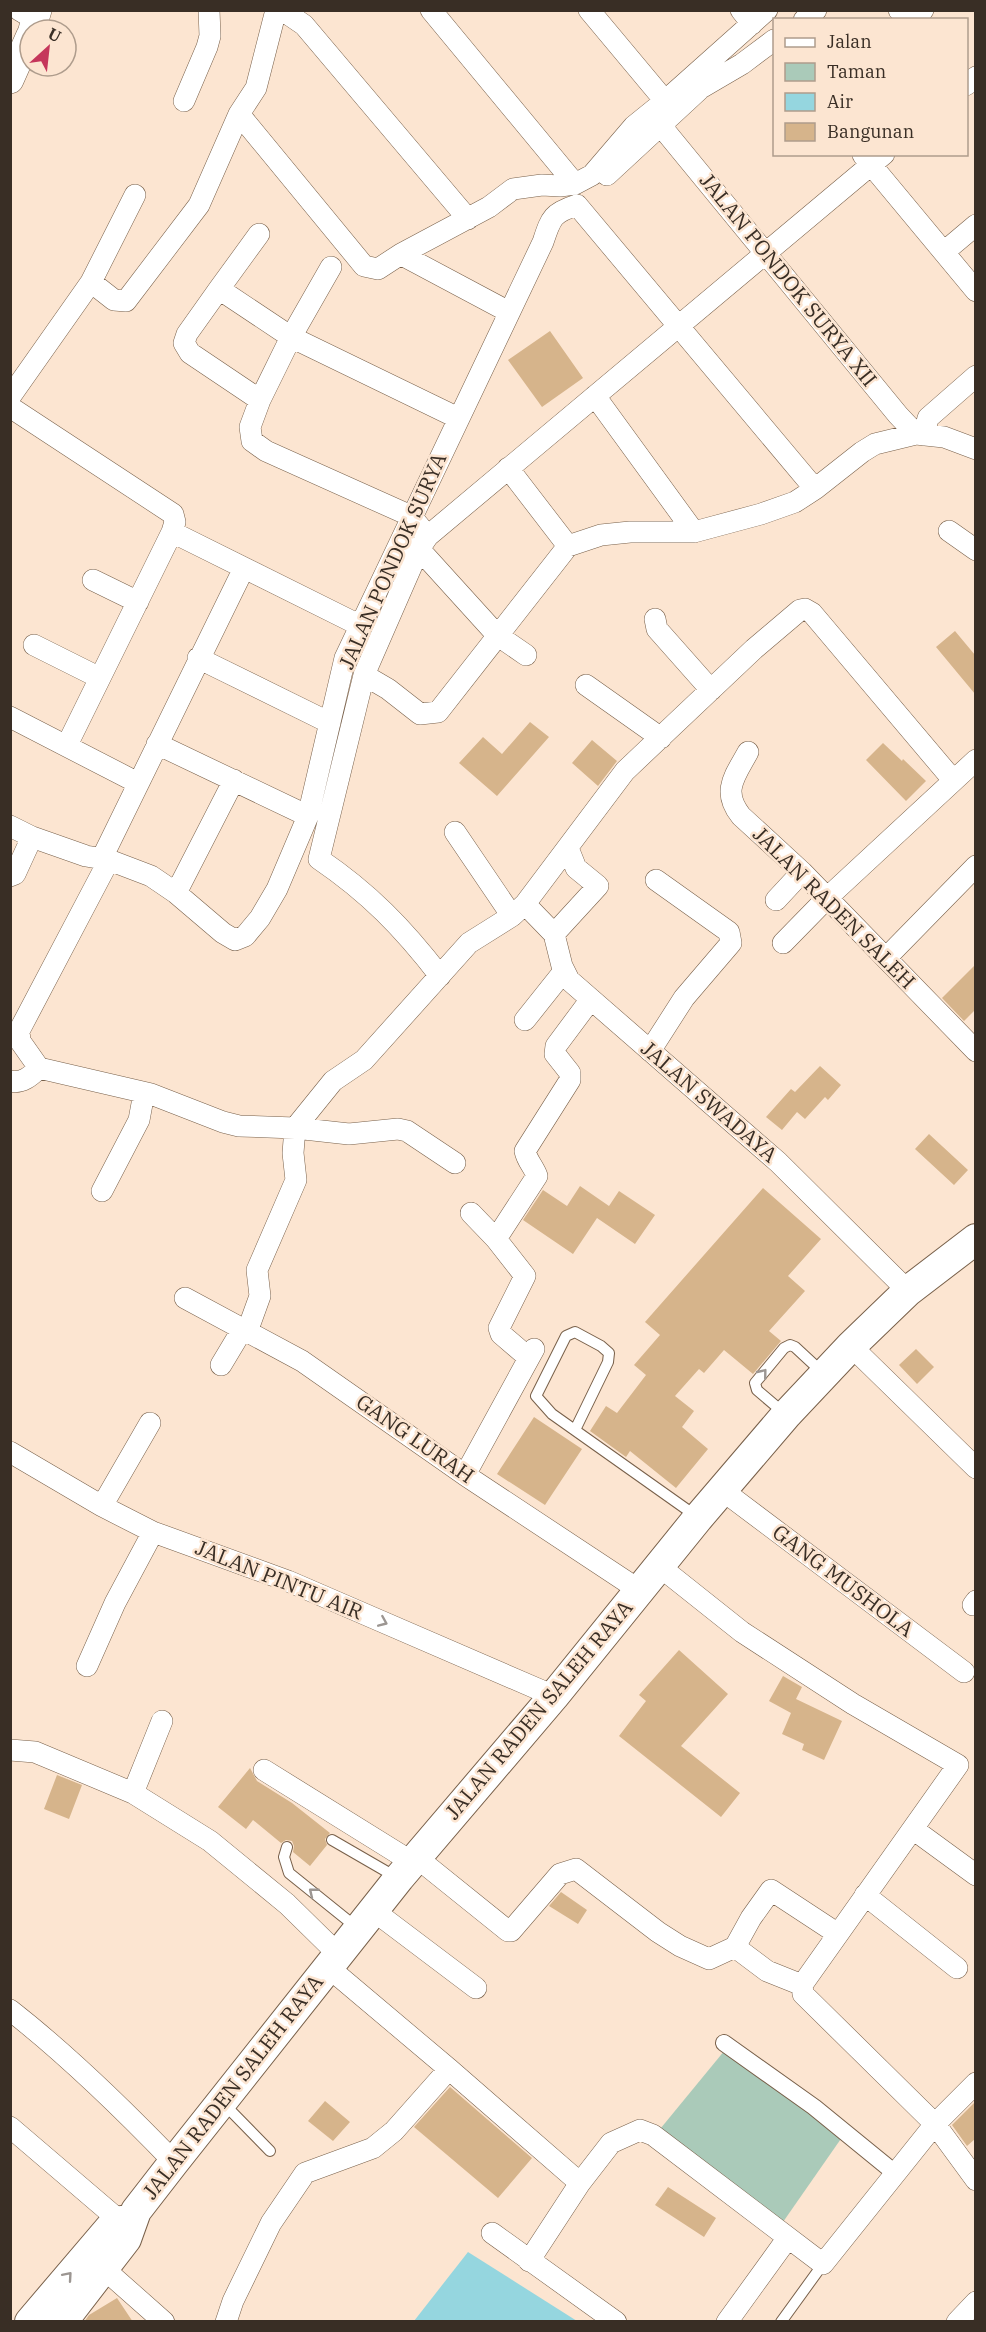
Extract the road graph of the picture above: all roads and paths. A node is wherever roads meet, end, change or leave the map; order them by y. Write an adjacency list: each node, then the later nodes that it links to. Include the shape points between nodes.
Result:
1 (209, 10): 12 (street, via 207,47)
2 (276, 10): 14 (street, via 256,87)
3 (282, 10): 19 (street, via 304,25)
4 (431, 10): 18 (street)
5 (589, 10): 13 (street)
6 (899, 10): 7 (street, via 910,18)
7 (923, 10)
8 (753, 15): 13 (street)
9 (773, 44): 15 (street, via 701,88)
10 (18, 58): 11 (street)
11 (10, 80)
12 (184, 101)
13 (665, 101): 18 (street, via 634,126)
14 (239, 114): 19 (street, via 364,266 384,267); 26 (street, via 199,205 126,301 114,300)
15 (661, 126): 18 (street, via 594,186); 23 (street, JALAN PONDOK SURYA XII)
16 (872, 158): 22 (street); 23 (street)
17 (135, 195): 26 (street)
18 (576, 195): 19 (street, via 561,186 542,184 513,189); 29 (street, JALAN PONDOK SURYA, via 551,218); 30 (street)
19 (468, 219)
20 (975, 225): 22 (street)
21 (259, 234): 27 (street)
22 (944, 252): 28 (street)
23 (766, 253): 30 (street); 38 (street, JALAN PONDOK SURYA XII)
24 (402, 255): 29 (street)
25 (331, 267): 31 (street)
26 (91, 282): 34 (street)
27 (219, 289): 31 (street); 35 (street, via 184,343 190,353)
28 (975, 291)
29 (509, 312): 37 (street, JALAN PONDOK SURYA)
30 (679, 326): 33 (street); 41 (street)
31 (291, 337): 35 (street); 37 (street)
32 (975, 376): 38 (street, via 928,418)
33 (595, 396): 40 (street); 45 (street)
34 (10, 397)
35 (260, 400): 42 (street, via 250,427 252,441 266,451)
36 (10, 407): 44 (street, via 173,514)
37 (458, 418): 42 (street, JALAN PONDOK SURYA)
38 (920, 435): 39 (street, via 944,437); 41 (street, via 875,444)
39 (975, 449)
40 (508, 468): 46 (street); 47 (street)
41 (815, 489): 45 (street, via 795,502)
42 (411, 516): 46 (street); 53 (street, JALAN PONDOK SURYA)
43 (949, 531): 48 (street)
44 (172, 532): 49 (street); 51 (street)
45 (694, 532): 47 (street, via 601,535)
46 (424, 543): 54 (street); 58 (street)
47 (567, 546): 54 (street)
48 (975, 550)
49 (244, 568): 53 (street); 57 (street)
50 (93, 580): 51 (street)
51 (138, 602): 59 (street)
52 (655, 619): 61 (street, via 657,629)
53 (361, 626): 63 (street, JALAN PONDOK SURYA, via 345,658)
54 (497, 635): 56 (street); 58 (street, via 438,712 420,714)
55 (34, 645): 59 (street)
56 (526, 655)
57 (198, 658): 63 (street); 65 (street)
58 (364, 675): 90 (street, via 319,859 408,934)
59 (100, 678): 66 (street)
60 (586, 685): 64 (street)
61 (711, 690): 64 (street); 70 (street, via 804,609 812,613)
62 (10, 717): 66 (street)
63 (330, 723): 72 (street, JALAN PONDOK SURYA)
64 (661, 738): 76 (street, via 625,771)
65 (157, 744): 69 (street); 71 (street)
66 (67, 745): 71 (street)
67 (748, 752): 79 (street, JALAN RADEN SALEH, via 732,782 733,806)
68 (975, 759): 70 (street)
69 (234, 780): 72 (street); 82 (street)
70 (953, 780): 83 (street)
71 (138, 783): 77 (street)
72 (308, 816): 82 (street, JALAN PONDOK SURYA, via 277,889 245,936 235,940 223,933)
73 (10, 826): 75 (street)
74 (455, 832): 85 (street, JALAN SWADAYA)
75 (33, 837): 77 (street); 80 (street, via 15,874)
76 (568, 848): 85 (street); 86 (street, via 576,868 598,886)
77 (106, 859): 82 (street, via 151,876); 95 (street, via 19,1031 20,1041)
78 (975, 866): 88 (street)
79 (802, 872): 83 (street, JALAN RADEN SALEH); 84 (street)
80 (10, 876)
81 (656, 880): 93 (street, via 731,936 730,943 684,998)
82 (176, 893)
83 (827, 898): 87 (street); 88 (street, JALAN RADEN SALEH)
84 (776, 900)
85 (519, 910): 86 (street, JALAN SWADAYA); 90 (street, via 469,943)
86 (554, 934): 89 (street, JALAN SWADAYA)
87 (783, 943)
88 (886, 958): 94 (street, JALAN RADEN SALEH)
89 (564, 971): 91 (street, JALAN SWADAYA); 92 (street)
90 (440, 976): 98 (street, via 364,1060 333,1081)
91 (591, 999): 93 (street, JALAN SWADAYA); 102 (street, via 556,1046 555,1054 570,1073 570,1080 525,1151 537,1176)
92 (525, 1020)
93 (650, 1051): 104 (street, JALAN SWADAYA, via 778,1162)
94 (975, 1051)
95 (39, 1068): 96 (street, via 17,1083); 97 (street)
96 (10, 1081)
97 (144, 1093): 98 (street, via 231,1124); 100 (street, via 139,1120)
98 (295, 1128): 99 (street, via 349,1134 398,1129); 106 (street, via 296,1180 257,1270 260,1296)
99 (455, 1163)
100 (102, 1191)
101 (471, 1213): 102 (street)
102 (496, 1239): 115 (street, via 525,1276 499,1328 501,1334 531,1353)
103 (975, 1239): 104 (main road, JALAN RADEN SALEH RAYA)
104 (908, 1292): 107 (main road, JALAN RADEN SALEH RAYA)
105 (185, 1298): 106 (street, GANG LURAH)
106 (245, 1331): 108 (street); 115 (street, GANG LURAH, via 302,1361)
107 (851, 1346): 109 (main road, JALAN RADEN SALEH RAYA); 114 (street)
108 (221, 1365)
109 (824, 1374): 110 (main road, JALAN RADEN SALEH RAYA); 110 (lane, one-way to 109, via 757,1390 755,1383 784,1348 795,1347)
110 (786, 1415): 116 (main road, JALAN RADEN SALEH RAYA)
111 (150, 1423): 117 (street)
112 (575, 1430): 112 (lane, via 552,1414 536,1396 566,1336 575,1332 609,1353); 118 (lane)
113 (10, 1452): 117 (street, JALAN PINTU AIR)
114 (975, 1468)
115 (465, 1475): 121 (street, GANG LURAH)
116 (722, 1490): 118 (main road, JALAN RADEN SALEH RAYA); 123 (street, GANG MUSHOLA)
117 (102, 1506): 119 (street, JALAN PINTU AIR)
118 (698, 1518): 120 (main road, JALAN RADEN SALEH RAYA)
119 (153, 1532): 122 (street); 124 (street, JALAN PINTU AIR, one-way to 124, via 288,1581)
120 (659, 1566): 121 (main road, JALAN RADEN SALEH RAYA); 129 (street, via 742,1632 853,1704 958,1765)
121 (639, 1590): 124 (main road, JALAN RADEN SALEH RAYA)
122 (87, 1666)
123 (964, 1672)
124 (554, 1696): 132 (main road, JALAN RADEN SALEH RAYA)
125 (162, 1721): 128 (street)
126 (10, 1750): 128 (street, via 35,1752)
127 (264, 1770): 132 (street)
128 (134, 1793): 138 (street, via 210,1840 287,1904)
129 (913, 1830): 133 (street); 134 (street)
130 (332, 1840): 132 (lane)
131 (287, 1847): 135 (lane, one-way to 131, via 289,1873 284,1857)
132 (409, 1866): 135 (main road, JALAN RADEN SALEH RAYA); 137 (street, via 511,1931 560,1874 576,1869 680,1946 709,1959)
133 (975, 1875)
134 (865, 1895): 136 (street); 139 (street)
135 (366, 1920): 138 (main road, JALAN RADEN SALEH RAYA); 141 (street)
136 (838, 1934): 137 (street, via 771,1890); 140 (street)
137 (735, 1947): 140 (street, via 767,1971)
138 (333, 1961): 144 (street); 146 (main road, JALAN RADEN SALEH RAYA)
139 (957, 1968)
140 (802, 1985): 147 (street, via 803,1994)
141 (476, 1988)
142 (10, 2010): 150 (street, via 51,2041 112,2097)
143 (724, 2043): 151 (street, via 814,2107)
144 (449, 2069): 153 (street); 165 (street, via 394,2131 373,2148 305,2173 271,2223)
145 (975, 2083): 147 (street)
146 (222, 2102): 149 (lane); 150 (main road, JALAN RADEN SALEH RAYA)
147 (935, 2124): 152 (street); 158 (street)
148 (10, 2127): 154 (street)
149 (270, 2151)
150 (174, 2162): 154 (main road, JALAN RADEN SALEH RAYA)
151 (891, 2169)
152 (975, 2180)
153 (580, 2183): 156 (street, via 611,2143 640,2130 653,2135); 157 (street)
154 (128, 2216): 159 (main road, JALAN RADEN SALEH RAYA, via 126,2238); 162 (main road, JALAN RADEN SALEH RAYA, one-way to 154, via 110,2228)
155 (492, 2234): 157 (street)
156 (787, 2239): 158 (street); 167 (street)
157 (529, 2260): 166 (street)
158 (823, 2264): 161 (lane)
159 (104, 2268): 163 (main road, JALAN RADEN SALEH RAYA); 164 (street)
160 (975, 2302): 168 (street)
161 (785, 2320)
162 (30, 2322)
163 (63, 2322)
164 (165, 2322)
165 (226, 2322)
166 (616, 2322)
167 (727, 2322)
168 (957, 2322)

